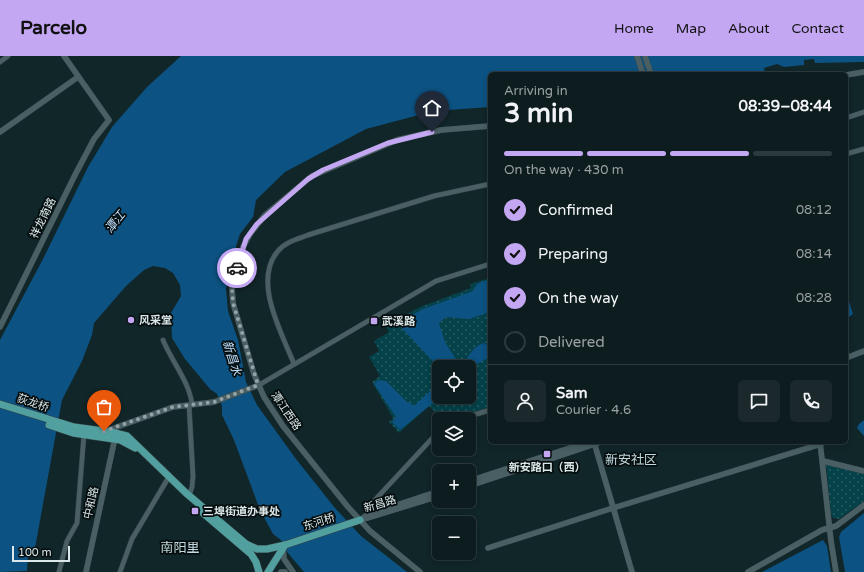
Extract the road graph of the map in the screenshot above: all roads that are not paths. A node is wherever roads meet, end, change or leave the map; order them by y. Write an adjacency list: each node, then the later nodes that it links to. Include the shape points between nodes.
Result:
1 (8, 56): 5 (street)
2 (64, 56): 10 (street)
3 (637, 56): 6 (street)
4 (645, 56): 7 (street)
5 (0, 62)
6 (642, 72)
7 (650, 72)
8 (864, 72): 9 (street)
9 (848, 75)
10 (78, 77): 14 (street); 19 (street, 祥龙南路, via 109,120 94,139 81,163)
11 (864, 112): 12 (street)
12 (848, 117)
13 (488, 126): 26 (street, 潭江西路, via 432,132 397,140 361,154 308,179 257,224 243,247 232,293)
14 (0, 132)
15 (864, 149): 16 (street)
16 (848, 153)
17 (488, 184): 25 (street, via 434,196 306,236 278,250 269,267 267,289)
18 (488, 265): 25 (street, via 436,281)
19 (0, 327)
20 (163, 340): 28 (street, via 188,388)
21 (864, 348): 23 (street)
22 (864, 351): 24 (street)
23 (848, 353)
24 (848, 357)
25 (294, 364): 26 (street)
26 (258, 385): 28 (street, via 214,402); 53 (street, 潭江西路, via 283,426)
27 (0, 404): 32 (main road, 荻龙桥)
28 (190, 404): 33 (street, via 167,409); 48 (street, via 193,476)
29 (0, 408): 32 (main road, 荻龙桥)
30 (488, 411): 31 (street)
31 (476, 414)
32 (59, 426): 34 (main road)
33 (104, 431): 34 (main road, 东河桥); 48 (main road, 东河桥, via 122,434 134,441)
34 (84, 432): 35 (main road); 59 (street, via 77,523 67,541)
35 (115, 438): 45 (main road, via 130,444); 60 (street, 中和路)
36 (432, 439): 52 (street, via 373,502)
37 (582, 444): 44 (street)
38 (594, 444): 46 (street)
39 (597, 444): 51 (street)
40 (817, 444): 51 (street)
41 (820, 444): 42 (street)
42 (823, 461): 43 (street); 54 (street)
43 (864, 471)
44 (476, 479)
45 (167, 480): 57 (main road, via 251,554); 61 (street, via 134,535)
46 (476, 484)
47 (432, 493): 52 (street, 新昌路)
48 (189, 496): 55 (main road, 东河桥, via 252,547 264,549)
49 (432, 498): 53 (street, 新昌路)
50 (864, 505): 54 (street, via 842,522)
51 (613, 508): 56 (street); 68 (street)
52 (367, 515): 53 (street, 新昌路)
53 (360, 520): 55 (main road, 东河桥); 67 (street, 潭江西路)
54 (830, 526): 69 (street); 70 (street); 71 (street)
55 (284, 546): 58 (main road); 66 (street, via 283,557)
56 (488, 548)
57 (256, 562): 58 (main road, via 266,566); 62 (main road)
58 (273, 562): 63 (main road)
59 (59, 572)
60 (86, 572)
61 (120, 572)
62 (259, 572)
63 (268, 572)
64 (280, 572): 65 (street)
65 (285, 572)
66 (293, 572)
67 (420, 572)
68 (632, 572)
69 (748, 572)
70 (836, 572)
71 (840, 572)

